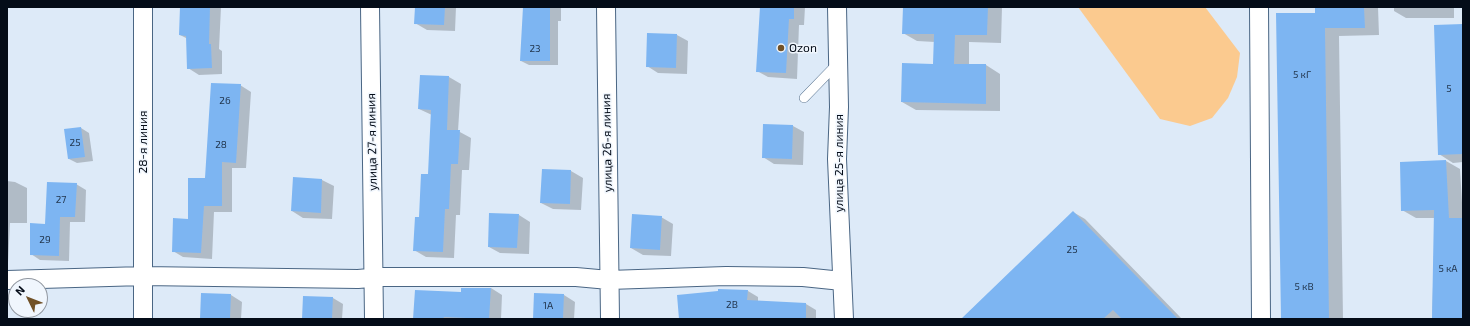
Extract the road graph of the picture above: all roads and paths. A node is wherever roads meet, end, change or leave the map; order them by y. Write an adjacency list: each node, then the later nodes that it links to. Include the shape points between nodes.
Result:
1 (143, 7): 8 (street, 28-я линия)
2 (370, 7): 9 (street, улица 27-я линия)
3 (606, 7): 11 (street, улица 26-я линия)
4 (837, 7): 6 (street, улица 25-я линия)
5 (1260, 7): 17 (street)
6 (837, 64): 7 (lane); 12 (street, улица 25-я линия, via 837,159)
7 (804, 98)
8 (143, 276): 9 (street); 10 (street); 13 (street, 28-я линия)
9 (373, 278): 11 (street, via 576,277); 14 (street, улица 27-я линия)
10 (7, 280)
11 (609, 280): 12 (street, via 803,276); 15 (street, улица 26-я линия)
12 (842, 281): 16 (street, улица 25-я линия)
13 (143, 319)
14 (374, 319)
15 (610, 319)
16 (844, 319)
17 (1261, 319)

